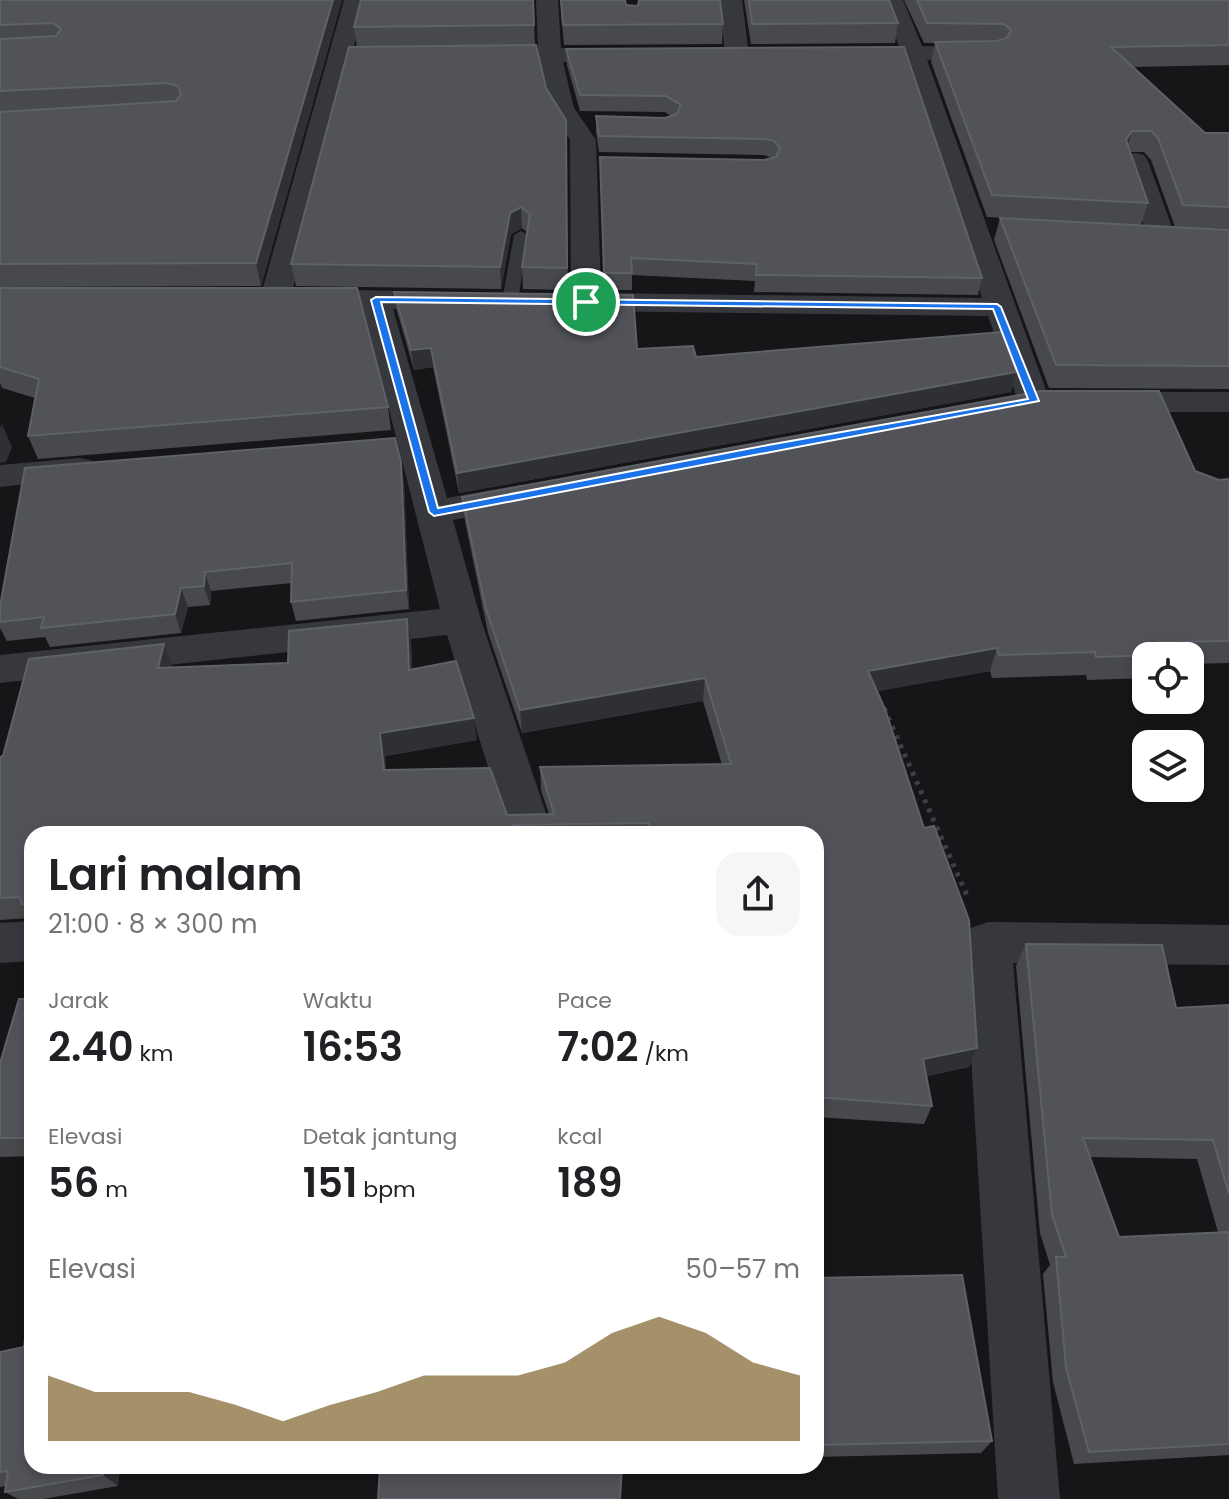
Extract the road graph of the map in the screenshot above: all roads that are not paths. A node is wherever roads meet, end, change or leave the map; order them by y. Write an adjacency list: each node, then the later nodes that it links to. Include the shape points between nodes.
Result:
1 (355, 0): 12 (street)
2 (547, 0): 11 (street)
3 (731, 0): 9 (street, via 729,55)
4 (892, 0): 7 (street)
5 (992, 52): 7 (street)
6 (826, 54): 7 (street)
7 (915, 54): 19 (street)
8 (643, 55): 11 (street)
9 (767, 55)
10 (460, 56): 11 (street)
11 (549, 56): 14 (street, via 563,110)
12 (340, 57): 13 (street); 24 (street)
13 (430, 57)
14 (573, 121): 15 (street); 17 (street, via 582,134)
15 (604, 121)
16 (1135, 161): 22 (street, via 1175,238)
17 (582, 163): 18 (street); 27 (street)
18 (612, 164)
19 (972, 228): 20 (street); 28 (street)
20 (1004, 229)
21 (521, 235): 26 (lane)
22 (1130, 236)
23 (245, 298): 24 (street)
24 (275, 298): 25 (street)
25 (376, 300): 26 (street); 33 (street, via 400,443)
26 (510, 301): 27 (street)
27 (586, 302): 28 (street)
28 (997, 307): 29 (street, via 1044,403 1170,415)
29 (1229, 402)
30 (108, 467): 31 (street)
31 (0, 476)
32 (556, 489): 33 (street)
33 (434, 512): 34 (street)
34 (462, 620): 35 (street); 36 (street)
35 (0, 669)
36 (528, 826)
37 (24, 942): 38 (street)
38 (0, 943)
39 (1229, 945): 40 (street, via 988,942)
40 (1029, 1499)

